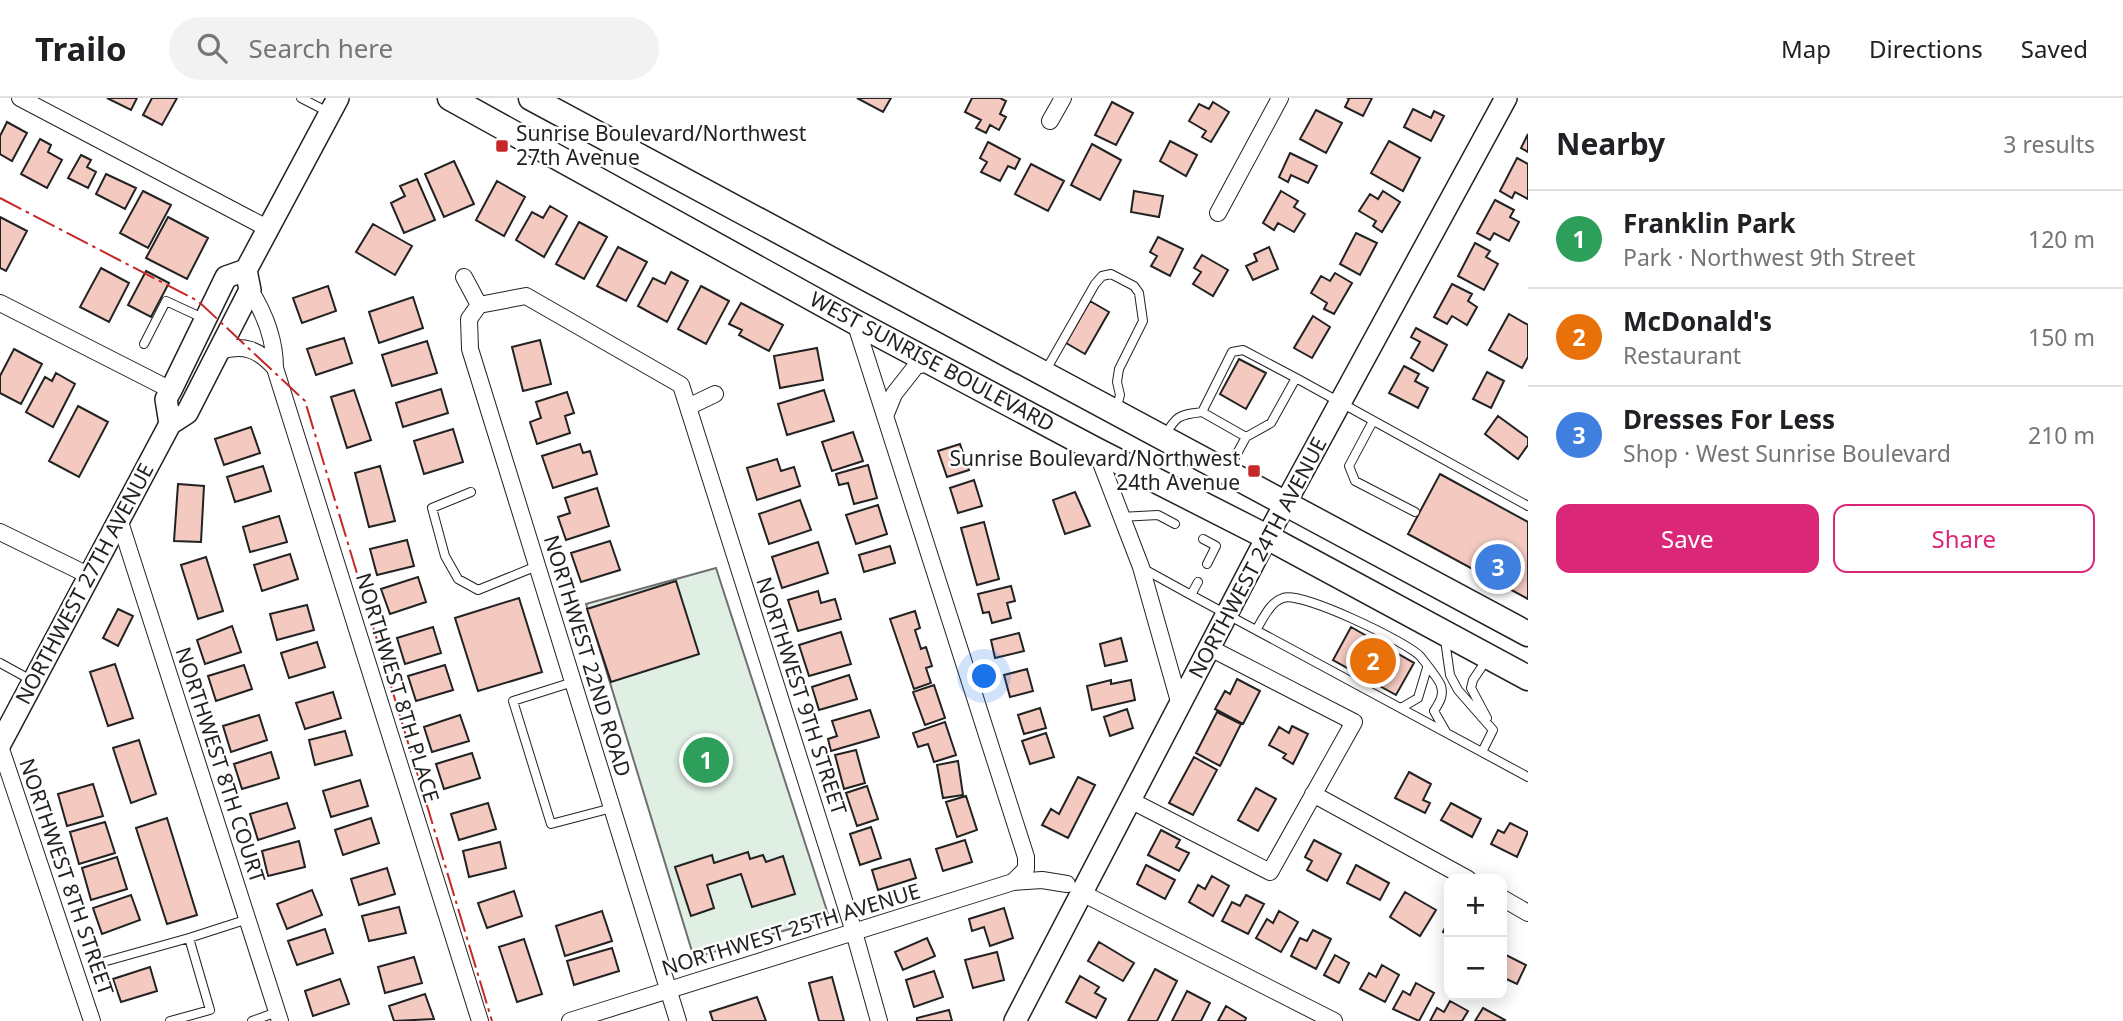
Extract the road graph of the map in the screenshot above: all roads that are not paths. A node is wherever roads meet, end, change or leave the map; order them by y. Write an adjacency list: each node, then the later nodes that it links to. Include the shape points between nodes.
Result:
1 (20, 98): 11 (street)
2 (301, 98): 8 (lane)
3 (450, 98): 17 (main road, WEST SUNRISE BOULEVARD)
4 (531, 98): 22 (main road, WEST SUNRISE BOULEVARD)
5 (1063, 98): 9 (street)
6 (1280, 98): 10 (street)
7 (1506, 98): 26 (street, NORTHWEST 24TH AVENUE)
8 (334, 106): 11 (street, NORTHWEST 27TH AVENUE)
9 (1050, 121)
10 (1218, 213)
11 (267, 228): 13 (street, NORTHWEST 27TH AVENUE)
12 (464, 277): 15 (street)
13 (248, 280): 16 (street, NORTHWEST 27TH AVENUE, via 226,277); 19 (street, NORTHWEST 27TH AVENUE); 21 (street, NORTHWEST 8TH PLACE, via 275,350)
14 (0, 303): 24 (street)
15 (479, 305): 27 (street, NORTHWEST 9TH STREET, via 526,296 681,385); 48 (street, NORTHWEST 22ND ROAD, via 469,319 470,349)
16 (205, 319): 18 (lane, via 166,301); 24 (street, NORTHWEST 27TH AVENUE)
17 (855, 321): 20 (main road, WEST SUNRISE BOULEVARD); 30 (street)
18 (144, 344)
19 (219, 351): 21 (street, via 249,348); 32 (street, NORTHWEST 27TH AVENUE, via 187,414)
20 (933, 362): 30 (street, via 916,366 894,394); 35 (main road, WEST SUNRISE BOULEVARD)
21 (275, 368): 92 (street, NORTHWEST 8TH PLACE)
22 (1044, 374): 28 (main road, WEST SUNRISE BOULEVARD); 28 (lane, via 1102,276 1111,274 1134,286 1143,321 1119,369)
23 (1296, 378): 26 (lane); 29 (lane, via 1242,350 1233,352); 34 (lane, via 1271,423)
24 (171, 390): 32 (street, NORTHWEST 27TH AVENUE, via 166,399)
25 (715, 394): 27 (street)
26 (1340, 402): 31 (lane); 38 (street, NORTHWEST 24TH AVENUE)
27 (688, 407): 84 (street, NORTHWEST 9TH STREET)
28 (1116, 412): 33 (main road, WEST SUNRISE BOULEVARD)
29 (1202, 412): 33 (lane, via 1174,419); 34 (lane)
30 (886, 416): 77 (street)
31 (1373, 421): 39 (lane); 40 (lane, via 1349,466 1355,481)
32 (170, 424): 42 (street, NORTHWEST 27TH AVENUE)
33 (1164, 438): 36 (main road, WEST SUNRISE BOULEVARD)
34 (1246, 438): 36 (lane)
35 (1096, 450): 41 (street); 45 (main road, WEST SUNRISE BOULEVARD)
36 (1227, 472): 38 (main road, WEST SUNRISE BOULEVARD)
37 (471, 492): 48 (lane, via 432,508 444,556 458,579 478,590)
38 (1285, 504): 45 (street, NORTHWEST 24TH AVENUE); 56 (main road, WEST SUNRISE BOULEVARD)
39 (1528, 506)
40 (1415, 512)
41 (1120, 517): 43 (lane, via 1158,515); 49 (street)
42 (120, 522): 50 (street, NORTHWEST 27TH AVENUE); 83 (street, NORTHWEST 8TH COURT)
43 (1175, 524)
44 (0, 532): 50 (street)
45 (1267, 537): 53 (street, NORTHWEST 24TH AVENUE); 55 (main road, WEST SUNRISE BOULEVARD)
46 (1203, 539): 47 (lane, via 1216,546)
47 (1207, 564)
48 (537, 566): 63 (street, NORTHWEST 22ND ROAD)
49 (1141, 567): 52 (lane); 65 (street)
50 (90, 576): 62 (street, NORTHWEST 27TH AVENUE)
51 (1198, 582): 52 (lane)
52 (1191, 595): 53 (lane)
53 (1227, 615): 54 (lane); 57 (street, NORTHWEST 24TH AVENUE)
54 (1256, 630): 60 (lane, via 1271,606 1284,597 1300,598 1344,614 1410,649); 66 (lane)
55 (1445, 633): 58 (main road, WEST SUNRISE BOULEVARD); 69 (lane, via 1450,675 1458,691)
56 (1528, 634)
57 (1210, 648): 65 (street, NORTHWEST 24TH AVENUE); 74 (street, via 1354,722)
58 (1494, 659): 61 (main road, WEST SUNRISE BOULEVARD); 64 (main road); 69 (lane, via 1471,688)
59 (0, 663): 62 (lane)
60 (1427, 668): 66 (lane, via 1418,698); 67 (lane, via 1442,688)
61 (1528, 678)
62 (34, 682): 71 (street, NORTHWEST 27TH AVENUE)
63 (573, 682): 76 (street, NORTHWEST 22ND ROAD); 76 (lane, via 513,701 551,824)
64 (1528, 695)
65 (1180, 705): 75 (street, NORTHWEST 24TH AVENUE)
66 (1401, 708): 68 (lane)
67 (1434, 711): 68 (lane); 70 (lane)
68 (1417, 716): 70 (lane)
69 (1493, 730): 72 (lane)
70 (1446, 732): 72 (lane)
71 (0, 745): 89 (street, NORTHWEST 8TH STREET)
72 (1482, 752): 73 (lane)
73 (1528, 777)
74 (1313, 794): 75 (street, via 1270,872); 78 (street)
75 (1130, 800): 80 (street, NORTHWEST 24TH AVENUE)
76 (612, 807): 87 (street, NORTHWEST 22ND ROAD)
77 (1026, 857): 79 (street, via 1026,869); 80 (street)
78 (1459, 874)
79 (1018, 879): 80 (street, NORTHWEST 25TH AVENUE); 84 (street, NORTHWEST 25TH AVENUE)
80 (1074, 888): 96 (street, NORTHWEST 24TH AVENUE); 97 (street)
81 (1507, 901): 82 (street)
82 (1528, 912)
83 (248, 919): 85 (lane); 88 (street, NORTHWEST 8TH COURT)
84 (854, 932): 87 (street, NORTHWEST 25TH AVENUE); 95 (street, NORTHWEST 9TH STREET)
85 (189, 938): 86 (lane); 90 (lane, via 210,1010)
86 (96, 964)
87 (668, 990): 93 (street, NORTHWEST 25TH AVENUE); 94 (street, NORTHWEST 22ND ROAD)
88 (279, 1017): 91 (lane)
89 (92, 1021)
90 (170, 1021)
91 (252, 1021)
92 (480, 1021)
93 (570, 1021)
94 (678, 1021)
95 (879, 1021)
96 (1015, 1021)
97 (1334, 1021)

